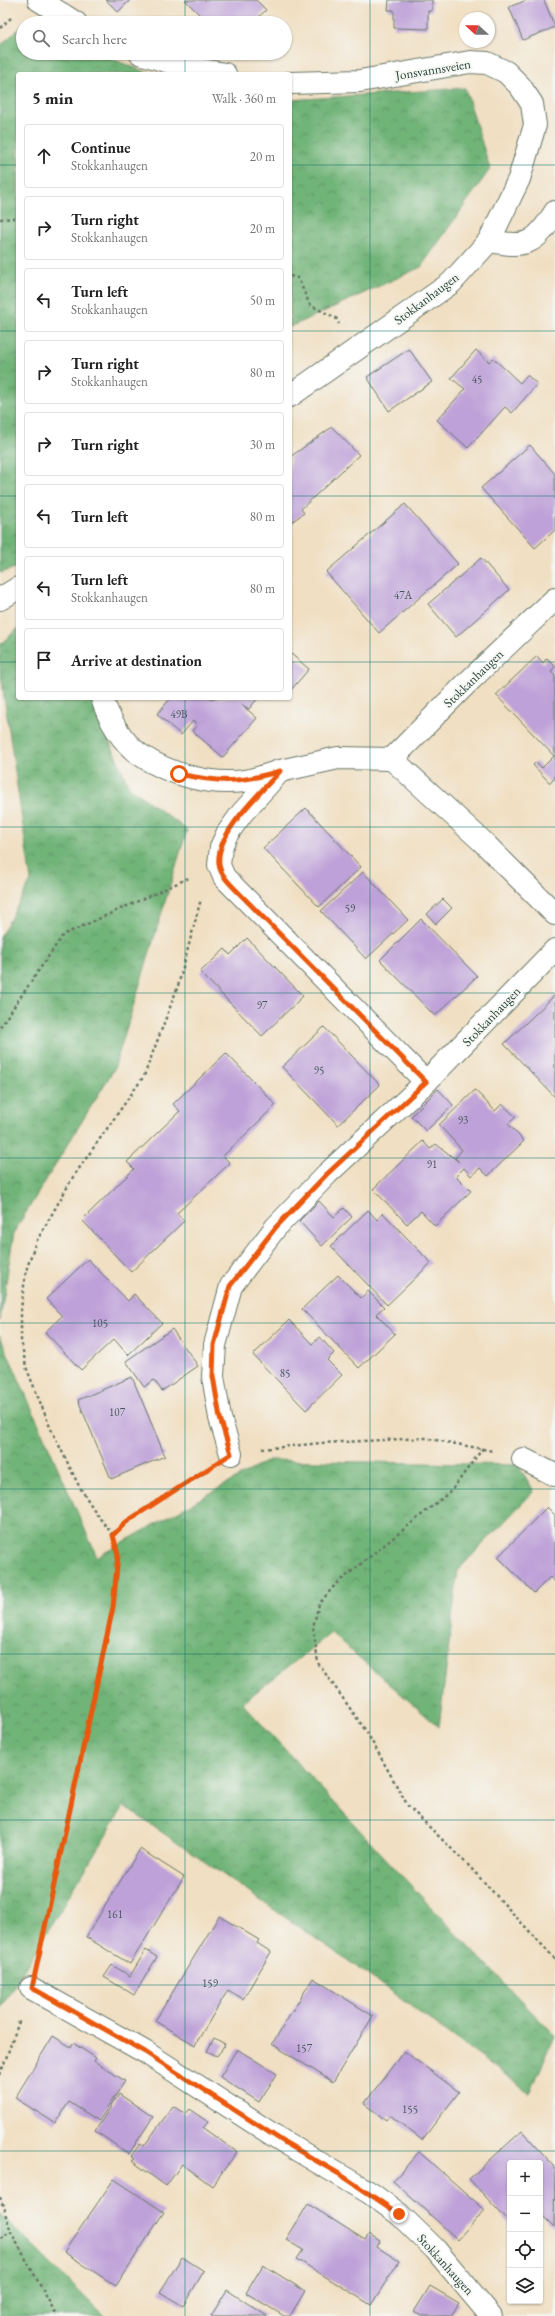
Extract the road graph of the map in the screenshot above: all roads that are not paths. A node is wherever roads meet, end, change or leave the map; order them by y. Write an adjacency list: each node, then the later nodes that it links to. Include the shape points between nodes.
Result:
1 (39, 0): 2 (street)
2 (65, 16)
3 (162, 60): 4 (street)
4 (214, 72)
5 (292, 84): 7 (street, Jonsvannsveien, via 360,82 470,62 486,63 506,72 520,86 532,104 535,125 519,179)
6 (555, 212): 7 (street, via 546,227 531,241 514,246)
7 (489, 241): 8 (street, Stokkanhaugen, via 451,283)
8 (292, 395)
9 (16, 589): 10 (street)
10 (0, 599)
11 (555, 599): 13 (street, Stokkanhaugen)
12 (103, 700): 14 (street, via 114,724 138,754 179,774 227,781 250,780)
13 (392, 759): 14 (street, via 338,758); 15 (street, via 482,841)
14 (280, 771): 17 (street, via 242,813 227,834 221,847 219,865 224,876)
15 (555, 914)
16 (555, 950): 17 (street, Stokkanhaugen)
17 (426, 1082): 18 (street, Stokkanhaugen, via 327,1174 276,1227 230,1286 214,1345 213,1376 220,1418)
18 (231, 1454)
19 (523, 1459): 20 (street)
20 (555, 1475)
21 (32, 1988): 22 (street, Stokkanhaugen, via 145,2052 284,2142 370,2193 399,2214 435,2249)
22 (491, 2316)

